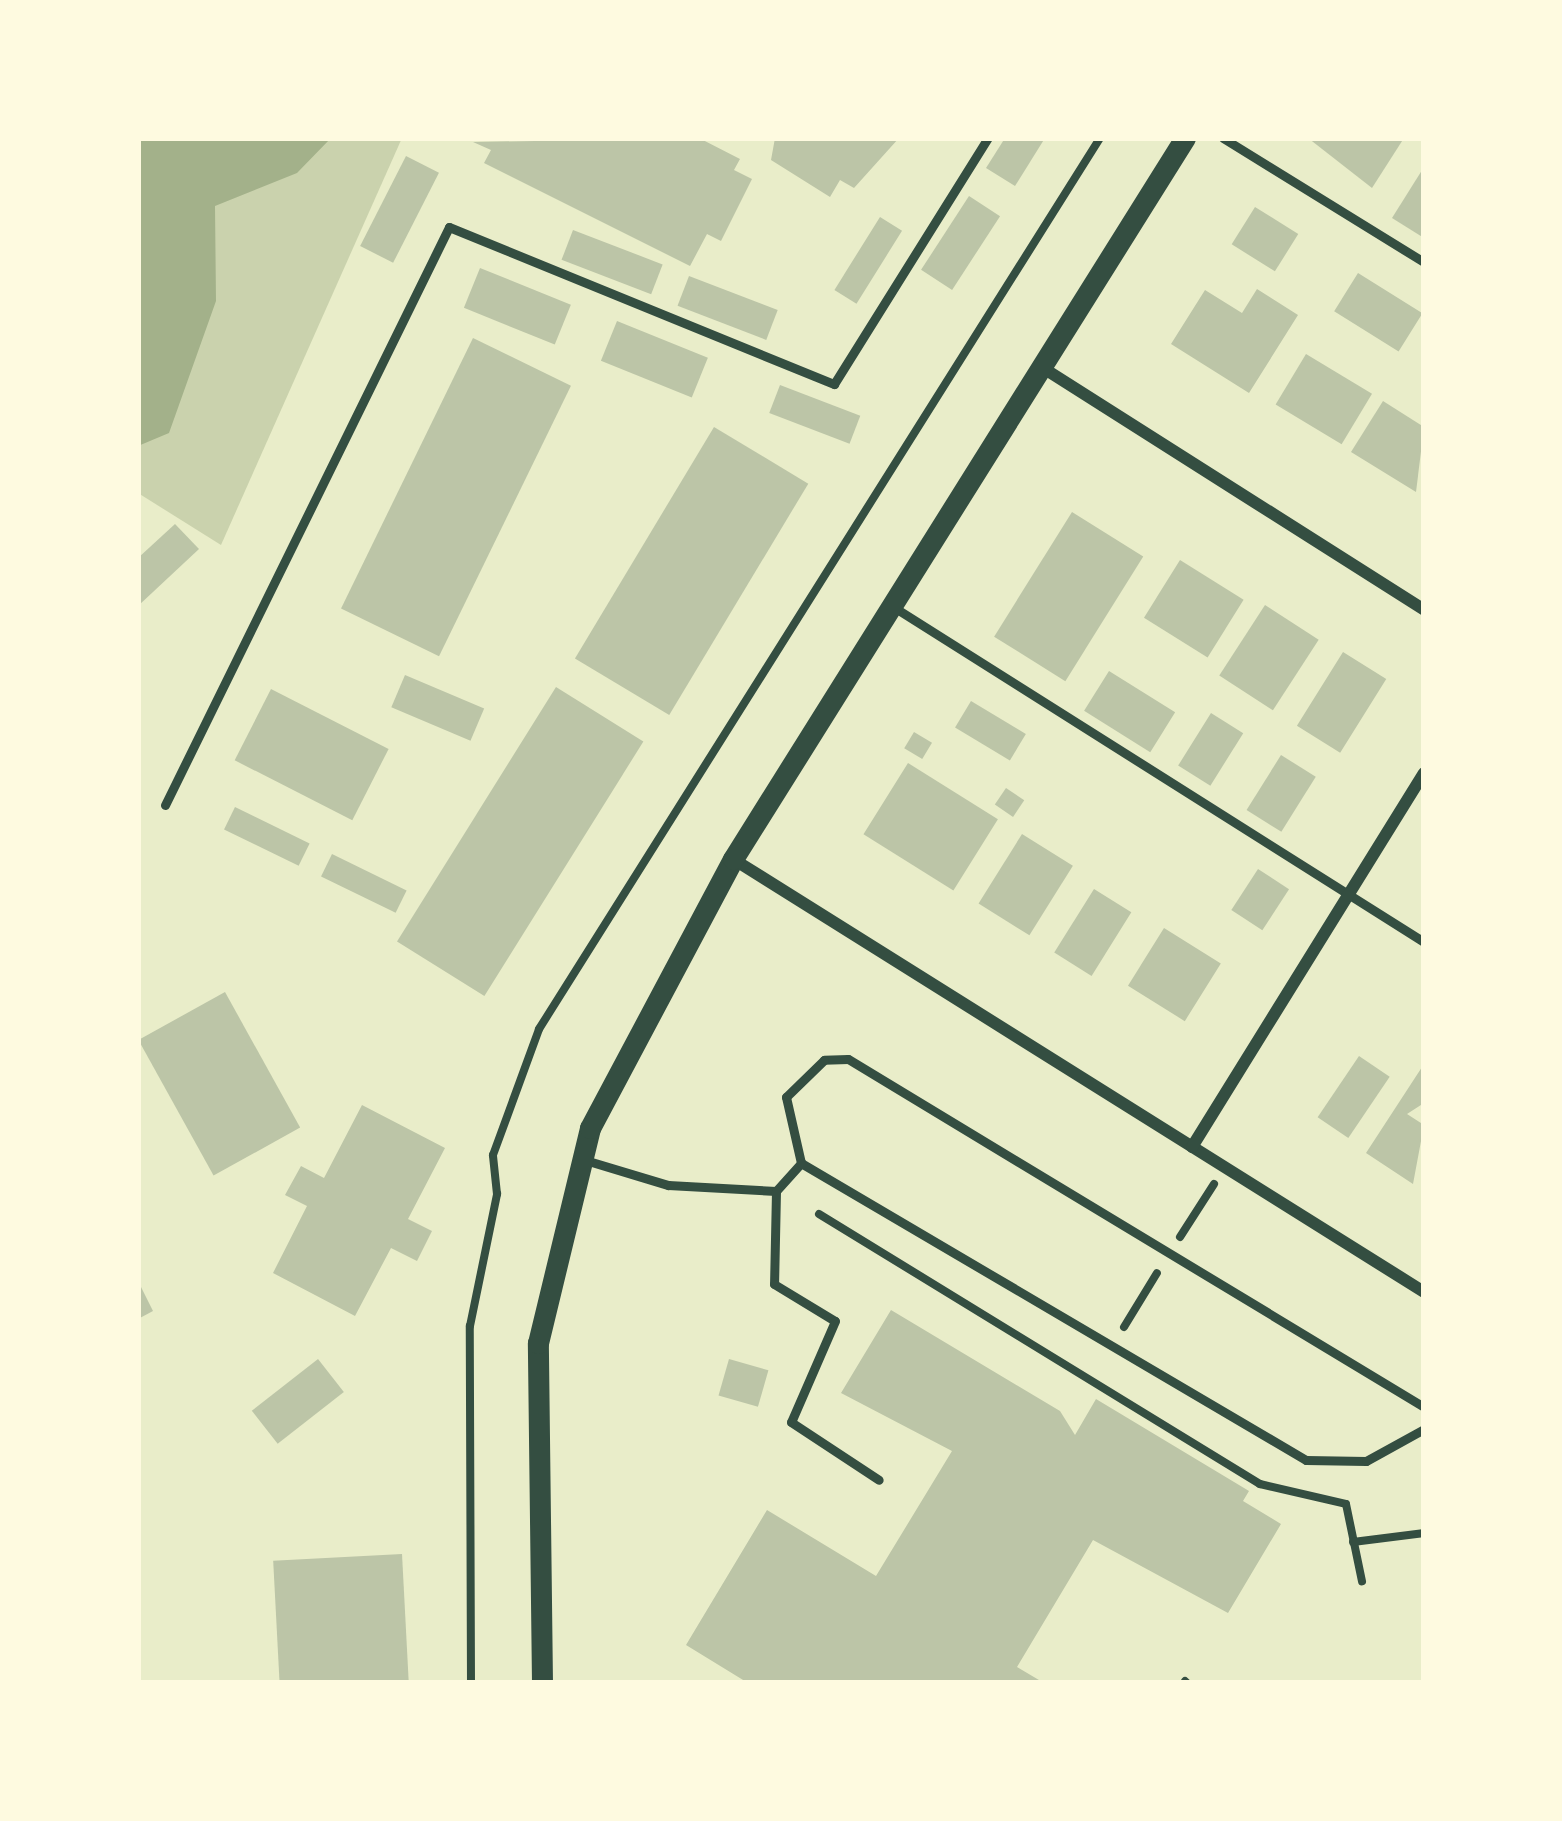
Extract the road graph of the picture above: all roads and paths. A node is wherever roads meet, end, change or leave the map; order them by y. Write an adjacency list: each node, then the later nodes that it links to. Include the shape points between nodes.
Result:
1 (988, 138): 10 (lane, via 835,384 449,227)
2 (1100, 138): 30 (path, via 539,1029 493,1155 497,1193 470,1326)
3 (1185, 138): 6 (street)
4 (1223, 138): 5 (lane)
5 (1424, 262)
6 (1040, 366): 7 (street); 8 (street)
7 (892, 606): 11 (street); 12 (lane)
8 (1424, 610)
9 (1424, 773): 12 (street)
10 (165, 805)
11 (734, 860): 14 (street); 15 (street, via 626,1044)
12 (1346, 894): 13 (lane); 14 (street)
13 (1424, 942)
14 (1192, 1147): 22 (street)
15 (580, 1159): 18 (lane, via 668,1185); 31 (street, via 538,1343)
16 (800, 1163): 18 (lane); 24 (lane, via 786,1097 824,1060 848,1059); 25 (lane, via 1306,1460 1366,1462)
17 (1215, 1184): 20 (path)
18 (776, 1191): 26 (lane, via 774,1284 835,1321 791,1422)
19 (819, 1214): 28 (path, via 1260,1484 1346,1504)
20 (1179, 1238)
21 (1161, 1267): 23 (path)
22 (1424, 1292)
23 (1124, 1328)
24 (1424, 1407)
25 (1424, 1430)
26 (879, 1480)
27 (1424, 1533): 28 (path)
28 (1353, 1542): 29 (path)
29 (1362, 1581)
30 (471, 1683)
31 (542, 1683)

